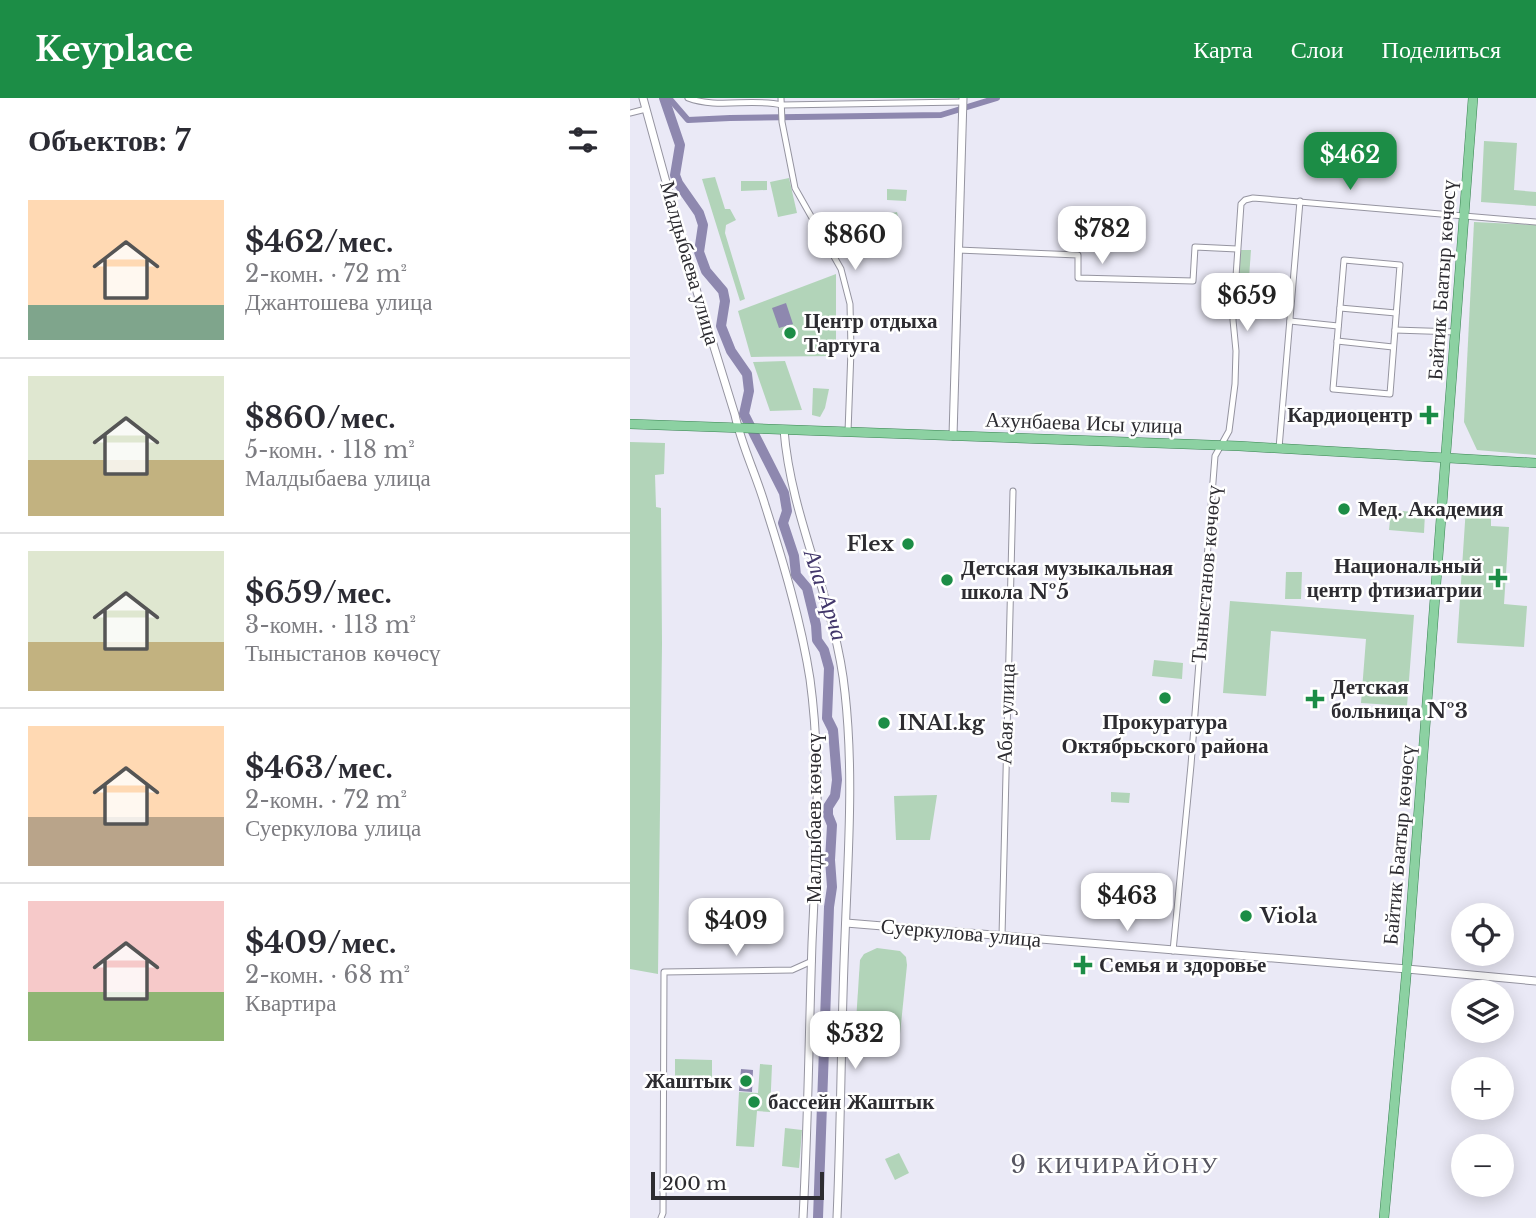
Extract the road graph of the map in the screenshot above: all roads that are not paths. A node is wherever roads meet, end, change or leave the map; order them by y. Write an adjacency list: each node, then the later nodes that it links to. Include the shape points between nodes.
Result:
1 (643, 98): 6 (street, Малдыбаева улица)
2 (688, 98): 4 (street)
3 (1473, 98): 9 (main road, Байтик Баатыр көчөсү)
4 (781, 101): 5 (street); 24 (street, via 795,188 841,269 850,304)
5 (962, 106): 12 (street)
6 (646, 108): 7 (street); 22 (street, Малдыбаева улица)
7 (630, 113)
8 (1300, 201): 9 (street); 11 (street, Тыныстанов көчөсү, via 1253,198 1243,202); 15 (street)
9 (1464, 216): 10 (street); 18 (main road, Байтик Баатыр көчөсү)
10 (1536, 222)
11 (1237, 249): 12 (street, via 1195,247 1193,281 1078,278 1078,255); 26 (street, Тыныстанов көчөсү, via 1235,384 1229,431)
12 (958, 250): 25 (street)
13 (1340, 308): 14 (street); 14 (street, via 1344,260 1389,264 1400,265); 16 (street)
14 (1396, 313): 17 (street)
15 (1290, 321): 16 (street); 27 (street)
16 (1338, 326): 19 (street)
17 (1395, 330): 18 (street); 20 (street)
18 (1455, 332): 28 (main road, Байтик Баатыр көчөсү)
19 (1337, 341): 20 (street); 20 (street, via 1333,389 1390,394)
20 (1393, 347)
21 (630, 424): 22 (main road, Ахунбаева Исы улица)
22 (741, 429): 23 (main road, Ахунбаева Исы улица); 34 (street, Малдыбаев көчөсү, via 740,439 765,503 810,678 817,751)
23 (784, 430): 24 (main road, Ахунбаева Исы улица); 31 (street, Малдыбаев көчөсү, via 790,481 844,681 850,769)
24 (848, 432): 25 (main road, Ахунбаева Исы улица)
25 (953, 436): 26 (main road, Ахунбаева Исы улица)
26 (1220, 445): 27 (main road, Ахунбаева Исы улица); 33 (street, Тыныстанов көчөсү, via 1214,456)
27 (1279, 448): 28 (main road, Ахунбаева Исы улица)
28 (1447, 458): 29 (main road, Ахунбаева Исы улица); 35 (main road, Байтик Баатыр көчөсү)
29 (1536, 463)
30 (1013, 491): 32 (street, Абая улица)
31 (846, 923): 32 (street, Суеркулова улица); 39 (street)
32 (1002, 936): 33 (street, Суеркулова улица)
33 (1173, 951): 35 (street, Суеркулова улица)
34 (812, 961): 37 (street, via 792,970 664,972); 38 (street, Малдыбаев көчөсү)
35 (1407, 969): 36 (street, Суеркулова улица); 40 (main road, Байтик Баатыр көчөсү)
36 (1536, 981)
37 (661, 1218)
38 (803, 1218)
39 (837, 1218)
40 (1384, 1218)

